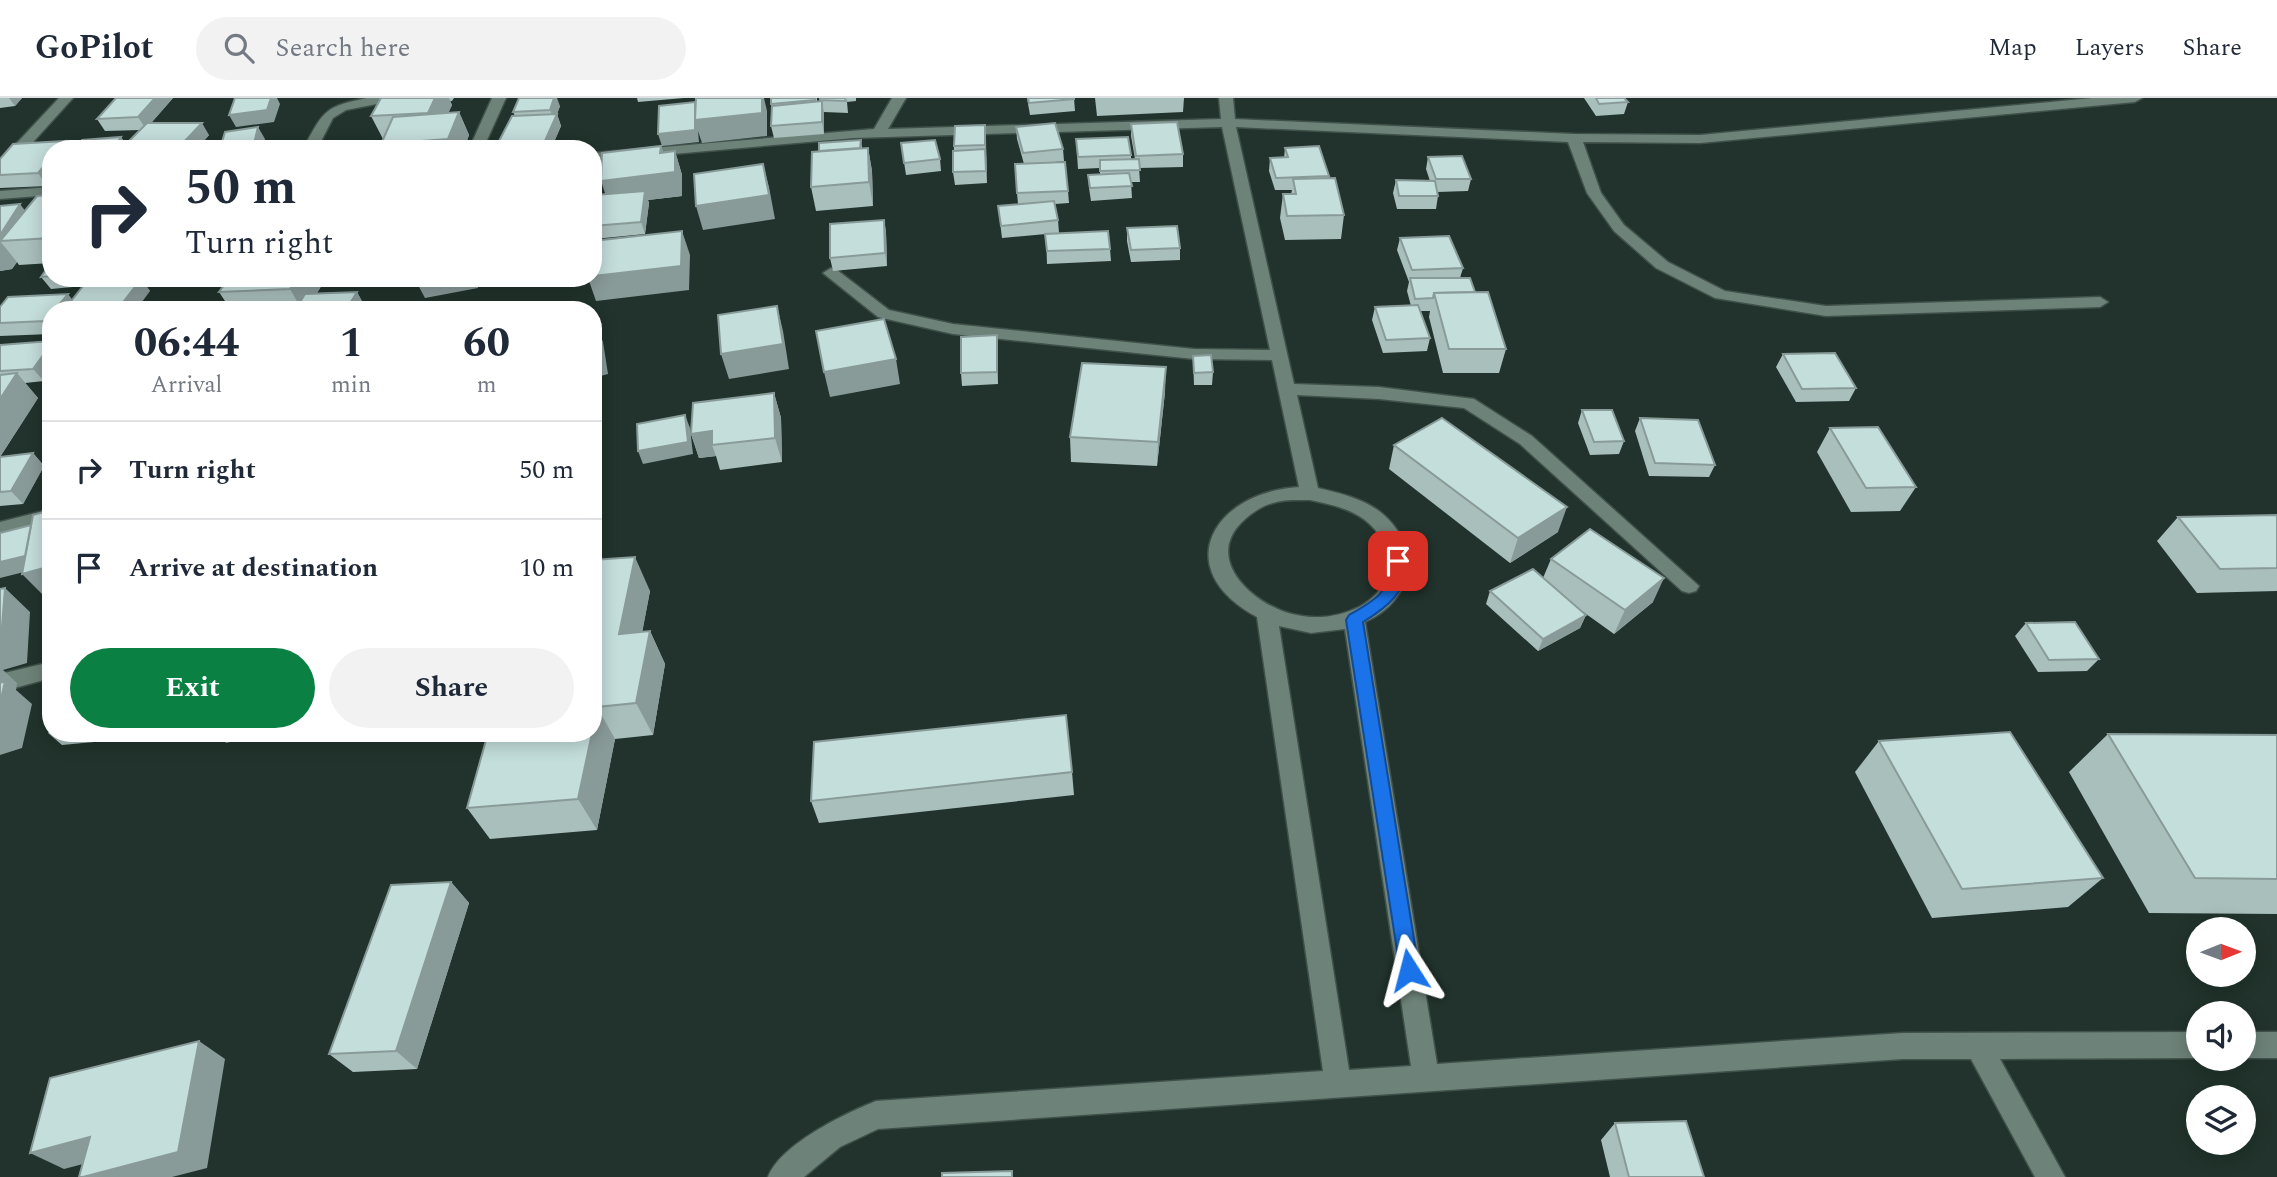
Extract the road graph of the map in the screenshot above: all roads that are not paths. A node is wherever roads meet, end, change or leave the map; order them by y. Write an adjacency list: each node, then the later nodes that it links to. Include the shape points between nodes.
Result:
1 (66, 98): 13 (street)
2 (387, 98): 10 (street, via 342,107 328,116)
3 (499, 98): 11 (street)
4 (899, 98): 8 (street)
5 (1226, 98): 7 (street)
6 (2135, 98): 9 (street, via 1726,137)
7 (1228, 123): 8 (street); 9 (street); 18 (street)
8 (879, 133): 12 (street)
9 (1574, 138): 17 (street, via 1594,193 1619,228 1662,265 1721,295 1826,311)
10 (315, 140)
11 (480, 140)
12 (602, 156)
13 (0, 170)
14 (42, 192): 15 (street)
15 (0, 195)
16 (831, 273): 18 (street, via 884,314 953,329 1195,354)
17 (2100, 302)
18 (1278, 355): 19 (street)
19 (1286, 389): 20 (street); 23 (street, via 1468,403 1526,440)
20 (1310, 493): 24 (street, via 1272,496 1240,511 1221,535 1219,564 1235,593); 25 (street, via 1348,502 1378,520 1397,546 1400,575 1395,584 1384,601)
21 (42, 518): 22 (street)
22 (0, 529)
23 (1689, 586)
24 (1266, 615): 25 (street, via 1310,625); 33 (street)
25 (1354, 620): 32 (street)
26 (42, 672): 27 (street)
27 (0, 683)
28 (1978, 1045): 29 (street); 32 (street); 35 (street)
29 (2186, 1045)
30 (2256, 1045): 31 (street)
31 (2277, 1045)
32 (1426, 1078): 33 (street)
33 (1338, 1084): 34 (street, via 876,1115 830,1137)
34 (782, 1177)
35 (2051, 1177)

